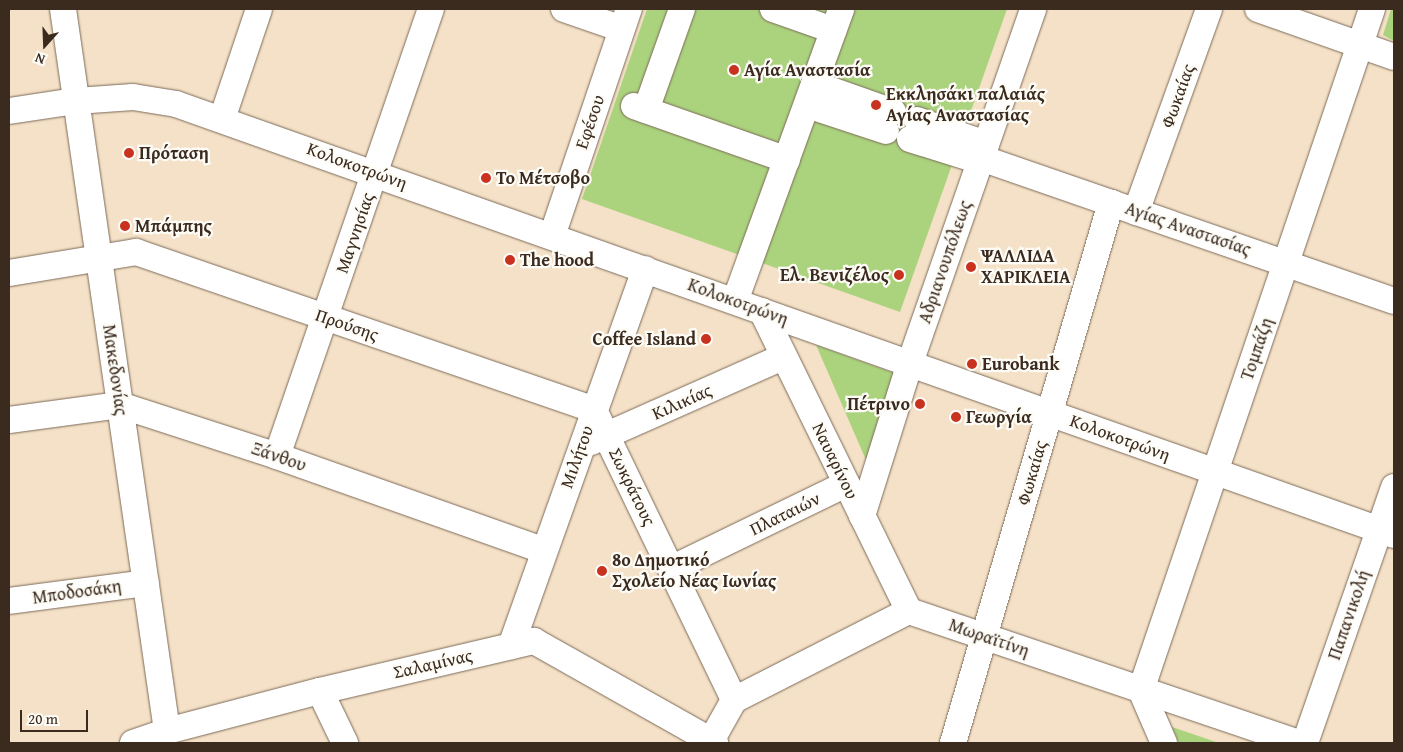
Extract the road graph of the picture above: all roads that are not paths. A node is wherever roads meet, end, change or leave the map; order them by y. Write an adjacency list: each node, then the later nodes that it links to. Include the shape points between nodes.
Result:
1 (63, 9): 16 (street, Μακεδονίας)
2 (259, 9): 19 (street)
3 (431, 9): 22 (street, Μαγνησίας)
4 (564, 9): 11 (street)
5 (682, 9): 17 (street)
6 (773, 9): 12 (street)
7 (1033, 9): 20 (street, Αδριανουπόλεως)
8 (1209, 9): 24 (street, Φωκαίας)
9 (1258, 9): 13 (street)
10 (1372, 9): 13 (street, Τομπάζη)
11 (625, 19): 17 (street, Εφέσου)
12 (837, 19): 15 (street)
13 (1360, 45): 14 (street); 27 (street, Τομπάζη)
14 (1394, 57)
15 (810, 95): 20 (street, Αγίας Αναστασίας); 21 (street)
16 (76, 101): 18 (street, Κολοκοτρώνη); 19 (street, Κολοκοτρώνη, via 132,97 153,99); 26 (street, Μακεδονίας)
17 (625, 103): 21 (street); 25 (street, Εφέσου)
18 (9, 110)
19 (222, 118): 22 (street, Κολοκοτρώνη)
20 (983, 154): 23 (street, Αγίας Αναστασίας); 35 (street, Αδριανουπόλεως)
21 (787, 160): 30 (street)
22 (376, 173): 25 (street, Κολοκοτρώνη); 33 (street, Μαγνησίας)
23 (1111, 203): 24 (street, Αγίας Αναστασίας); 38 (street, Φωκαίας)
24 (1136, 212): 27 (street, Αγίας Αναστασίας)
25 (552, 236): 28 (street, Κολοκοτρώνη)
26 (99, 259): 29 (street, Προύσης); 33 (street, Προύσης, via 136,252); 36 (street, Μακεδονίας)
27 (1286, 263): 31 (street, Αγίας Αναστασίας); 43 (street, Τομπάζη)
28 (645, 269): 30 (street, Κολοκοτρώνη); 37 (street, Μιλήτου)
29 (9, 273)
30 (735, 301): 32 (street, Κολοκοτρώνη)
31 (1394, 301)
32 (762, 311): 34 (street, Ναυαρίνου); 35 (street, Κολοκοτρώνη)
33 (326, 317): 37 (street, Προύσης); 42 (street, Μαγνησίας)
34 (784, 357): 40 (street, Κιλικίας); 44 (street, Ναυαρίνου)
35 (910, 363): 38 (street, Κολοκοτρώνη); 46 (street, Αδριανουπόλεως)
36 (120, 405): 39 (street, Ξάνθου); 42 (street, Ξάνθου); 50 (street, Μακεδονίας)
37 (594, 410): 40 (street, Σωκράτους); 41 (street, Μιλήτου)
38 (1050, 413): 43 (street, Κολοκοτρώνη); 53 (street, Φωκαίας)
39 (9, 420)
40 (606, 435): 41 (street, Κιλικίας); 49 (street, Σωκράτους)
41 (581, 446): 48 (street, Μιλήτου)
42 (277, 456): 48 (street, Ξάνθου)
43 (1216, 472): 47 (street, Κολοκοτρώνη); 55 (street, Τομπάζη)
44 (846, 484): 46 (street, Ναυαρίνου); 49 (street, Πλαταιών)
45 (1394, 486): 47 (street, Παπανικολή)
46 (862, 516): 52 (street, Ναυαρίνου)
47 (1387, 533): 65 (street, Παπανικολή)
48 (544, 550): 54 (street, Μιλήτου)
49 (671, 569): 57 (street, Σωκράτους)
50 (146, 583): 51 (street, Μποδοσάκη); 58 (street, Μακεδονίας)
51 (9, 601)
52 (909, 611): 53 (street, Μωραϊτίνη); 57 (street)
53 (984, 636): 55 (street, Μωραϊτίνη); 62 (street, Φωκαίας)
54 (511, 646): 56 (street, Σαλαμίνας); 59 (street, Σαλαμίνας, via 534,641)
55 (1141, 690): 63 (street); 64 (street, Μωραϊτίνη)
56 (320, 691): 58 (street, Σαλαμίνας); 61 (street)
57 (734, 700): 59 (street)
58 (167, 731): 60 (street, Σαλαμίνας)
59 (713, 742)
60 (133, 743)
61 (345, 743)
62 (953, 743)
63 (1164, 743)
64 (1299, 743)
65 (1305, 743)

